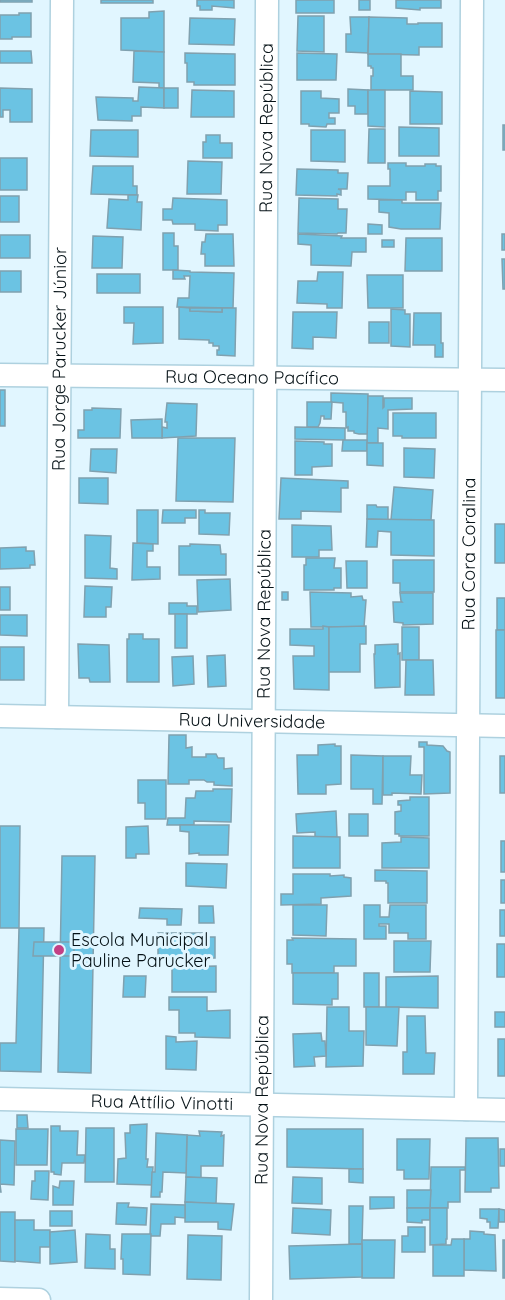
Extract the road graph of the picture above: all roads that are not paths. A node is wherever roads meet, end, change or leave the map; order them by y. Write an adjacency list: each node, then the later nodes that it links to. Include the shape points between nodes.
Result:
1 (62, 0): 5 (street, Rua Jorge Parucker Júnior)
2 (267, 0): 6 (street, Rua Nova República)
3 (472, 0): 7 (street, Rua Cora Coralina)
4 (0, 375): 5 (street, Rua Oceano Pacífico)
5 (59, 375): 6 (street, Rua Oceano Pacífico); 10 (street, Rua Jorge Parucker Júnior)
6 (265, 378): 7 (street, Rua Oceano Pacífico); 11 (street, Rua Nova República)
7 (470, 380): 8 (street, Rua Oceano Pacífico); 12 (street, Rua Cora Coralina)
8 (505, 380)
9 (0, 716): 10 (street, Rua Universidade)
10 (57, 717): 11 (street, Rua Universidade)
11 (263, 721): 12 (street, Rua Universidade); 15 (street, Rua Nova República)
12 (468, 725): 13 (street, Rua Universidade); 16 (street, Rua Cora Coralina)
13 (505, 726)
14 (0, 1099): 15 (street, Rua Attílio Vinotti)
15 (262, 1105): 16 (street, Rua Attílio Vinotti); 20 (street, Rua Nova República)
16 (466, 1109): 17 (street, Rua Attílio Vinotti)
17 (505, 1110)
18 (0, 1299): 19 (street)
19 (39, 1300)
20 (261, 1300)

